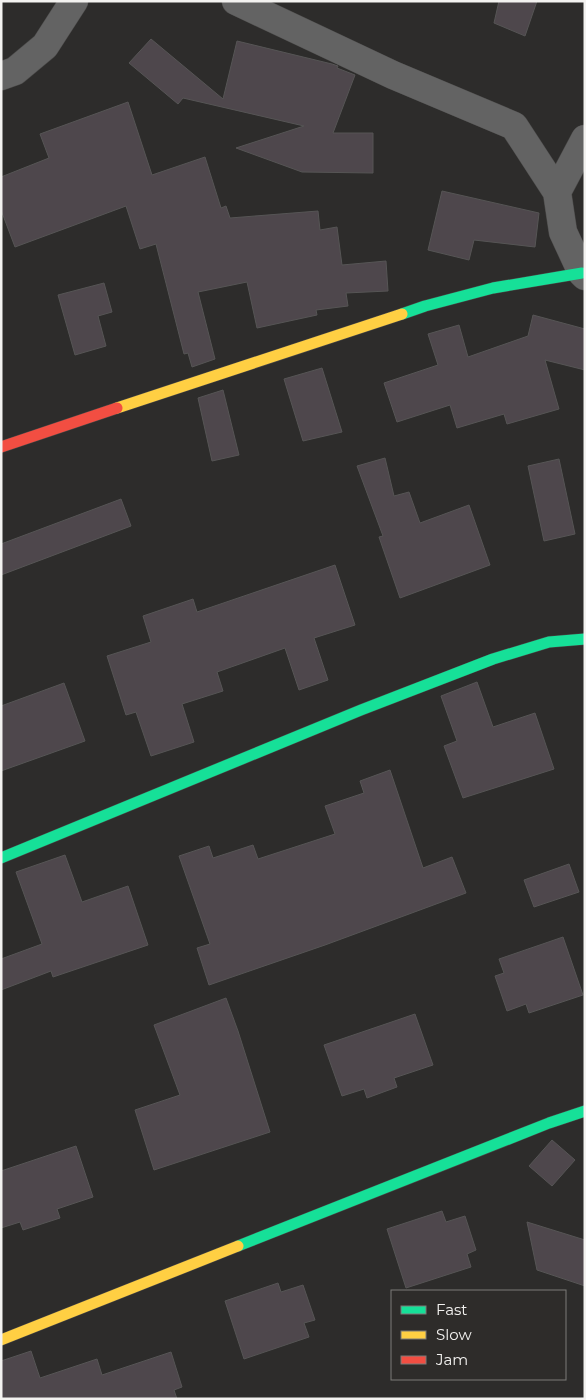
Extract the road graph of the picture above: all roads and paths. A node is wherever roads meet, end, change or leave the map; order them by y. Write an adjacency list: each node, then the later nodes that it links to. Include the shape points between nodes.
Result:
1 (74, 1): 3 (street, via 45,46 15,72)
2 (236, 1): 5 (street, via 393,75 514,126)
3 (1, 76)
4 (585, 139): 5 (street)
5 (557, 192): 6 (street, via 563,232)
6 (583, 274): 7 (street, via 493,288 425,306)
7 (1, 447)
8 (585, 639): 9 (street, via 549,642 493,659)
9 (1, 858)
10 (585, 1111): 11 (street, via 549,1122)
11 (1, 1340)

